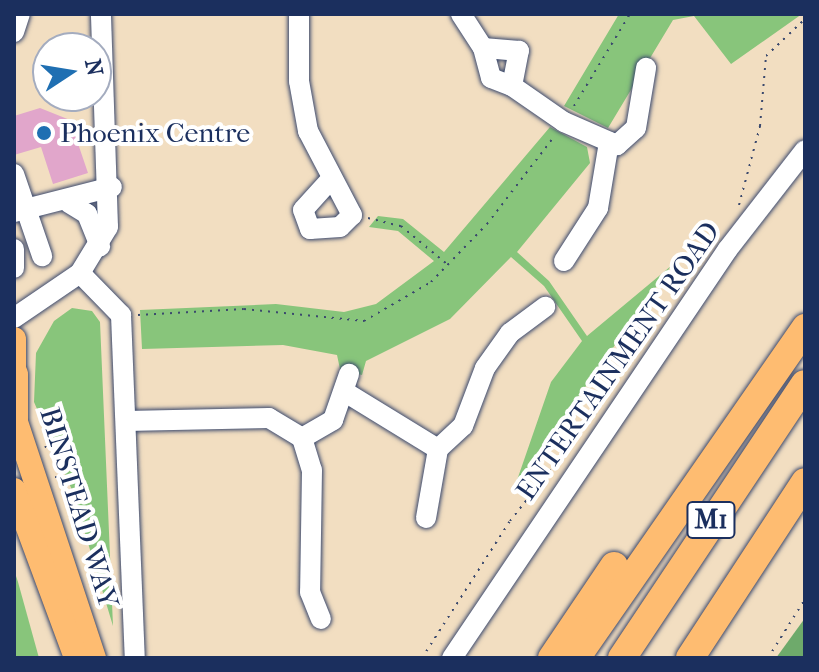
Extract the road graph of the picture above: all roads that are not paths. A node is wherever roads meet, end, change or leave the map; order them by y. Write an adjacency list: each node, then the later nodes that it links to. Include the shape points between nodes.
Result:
1 (20, 14): 5 (street)
2 (101, 14): 13 (street)
3 (299, 14): 12 (street, via 301,104)
4 (461, 14): 6 (street)
5 (14, 32)
6 (483, 48): 8 (street, via 494,83); 8 (street, via 519,51)
7 (646, 68): 9 (street, via 636,128 626,141)
8 (512, 86): 9 (street, via 564,122)
9 (609, 142): 19 (street, via 598,208)
10 (805, 150): 35 (street, ENTERTAINMENT ROAD, via 728,249)
11 (14, 174): 15 (street)
12 (331, 179): 12 (street, via 303,210 305,225 340,227 352,215)
13 (112, 187): 14 (street); 16 (street)
14 (69, 203): 15 (street); 16 (street, via 87,214)
15 (20, 211): 18 (street)
16 (100, 247): 21 (street)
17 (14, 249): 20 (street)
18 (42, 256)
19 (564, 261)
20 (14, 268)
21 (80, 273): 23 (street); 28 (street, via 121,315)
22 (545, 307): 30 (street, via 510,333 485,368 463,426)
23 (14, 318)
24 (805, 328): 34 (highway)
25 (14, 339): 26 (main road, BINSTEAD WAY)
26 (15, 376): 38 (main road, BINSTEAD WAY, via 16,422)
27 (805, 384): 44 (highway, M1)
28 (126, 421): 29 (street, via 269,418); 39 (street)
29 (302, 438): 30 (street, via 333,420 347,383); 36 (street, via 312,470 310,592)
30 (438, 449): 33 (street, via 427,477)
31 (805, 482): 45 (highway, M1)
32 (14, 490): 37 (main road, BINSTEAD WAY)
33 (426, 518)
34 (659, 533): 42 (highway, via 632,544); 43 (highway)
35 (486, 610): 40 (street, ENTERTAINMENT ROAD); 41 (street, ENTERTAINMENT ROAD)
36 (321, 619)
37 (76, 658)
38 (94, 658)
39 (135, 658)
40 (452, 658)
41 (468, 658)
42 (552, 658)
43 (576, 658)
44 (622, 658)
45 (690, 658)

